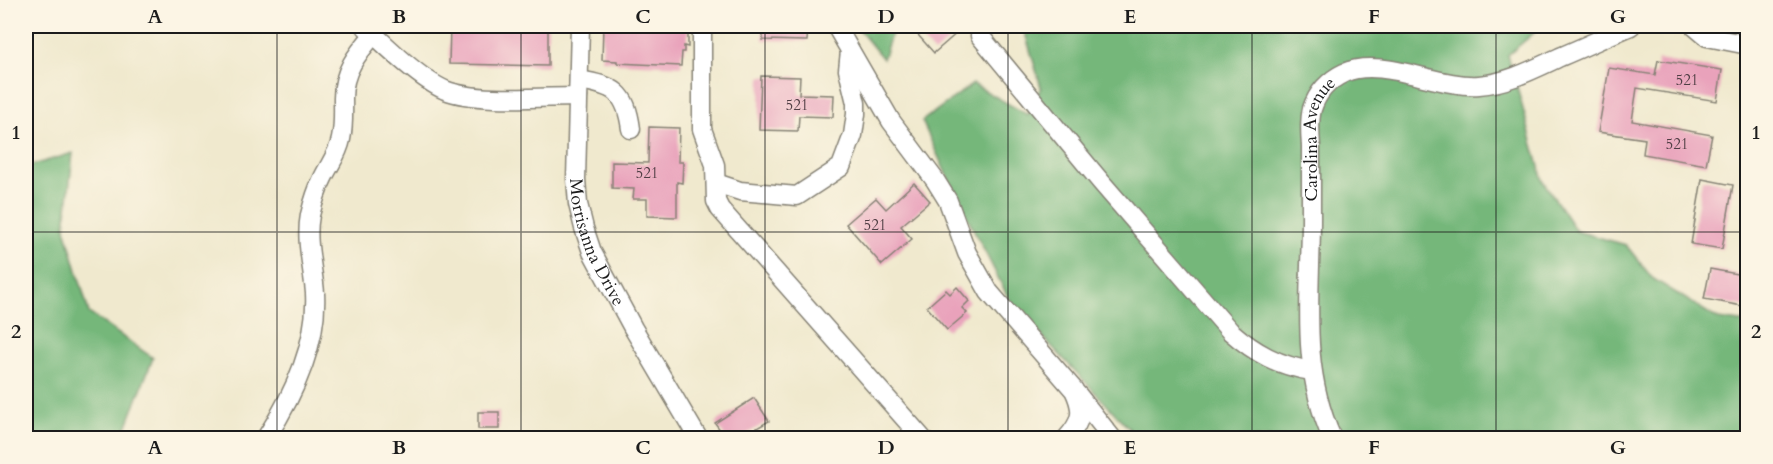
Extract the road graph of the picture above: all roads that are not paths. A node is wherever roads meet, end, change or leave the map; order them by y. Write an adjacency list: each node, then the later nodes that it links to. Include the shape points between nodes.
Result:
1 (580, 26): 10 (street, Morrisanna Drive)
2 (702, 26): 12 (street, via 702,129 715,165)
3 (836, 26): 9 (street)
4 (1631, 26): 13 (street, Carolina Avenue, via 1498,82 1456,84 1370,68 1346,72 1323,88 1310,123 1308,329)
5 (1694, 26): 8 (street, via 1707,37)
6 (370, 30): 10 (street, via 432,83 457,94 475,97); 15 (street, via 348,69 341,142 314,198 310,218 315,295 310,342 290,394)
7 (980, 36): 13 (street, via 1230,331 1262,356)
8 (1748, 45)
9 (850, 51): 12 (street, via 848,70 856,114 841,167 798,196 740,191); 14 (street, via 891,121 948,201 967,252 989,292)
10 (578, 88): 11 (street, via 602,84 614,89 627,108); 16 (street, Morrisanna Drive, via 578,204 592,252)
11 (631, 129)
12 (716, 183): 17 (street, via 720,208)
13 (1312, 371): 20 (street, Carolina Avenue)
14 (1074, 390): 18 (street, via 1080,413 1076,428); 19 (street)
15 (266, 438)
16 (698, 438)
17 (922, 438)
18 (1066, 438)
19 (1112, 438)
20 (1332, 438)

